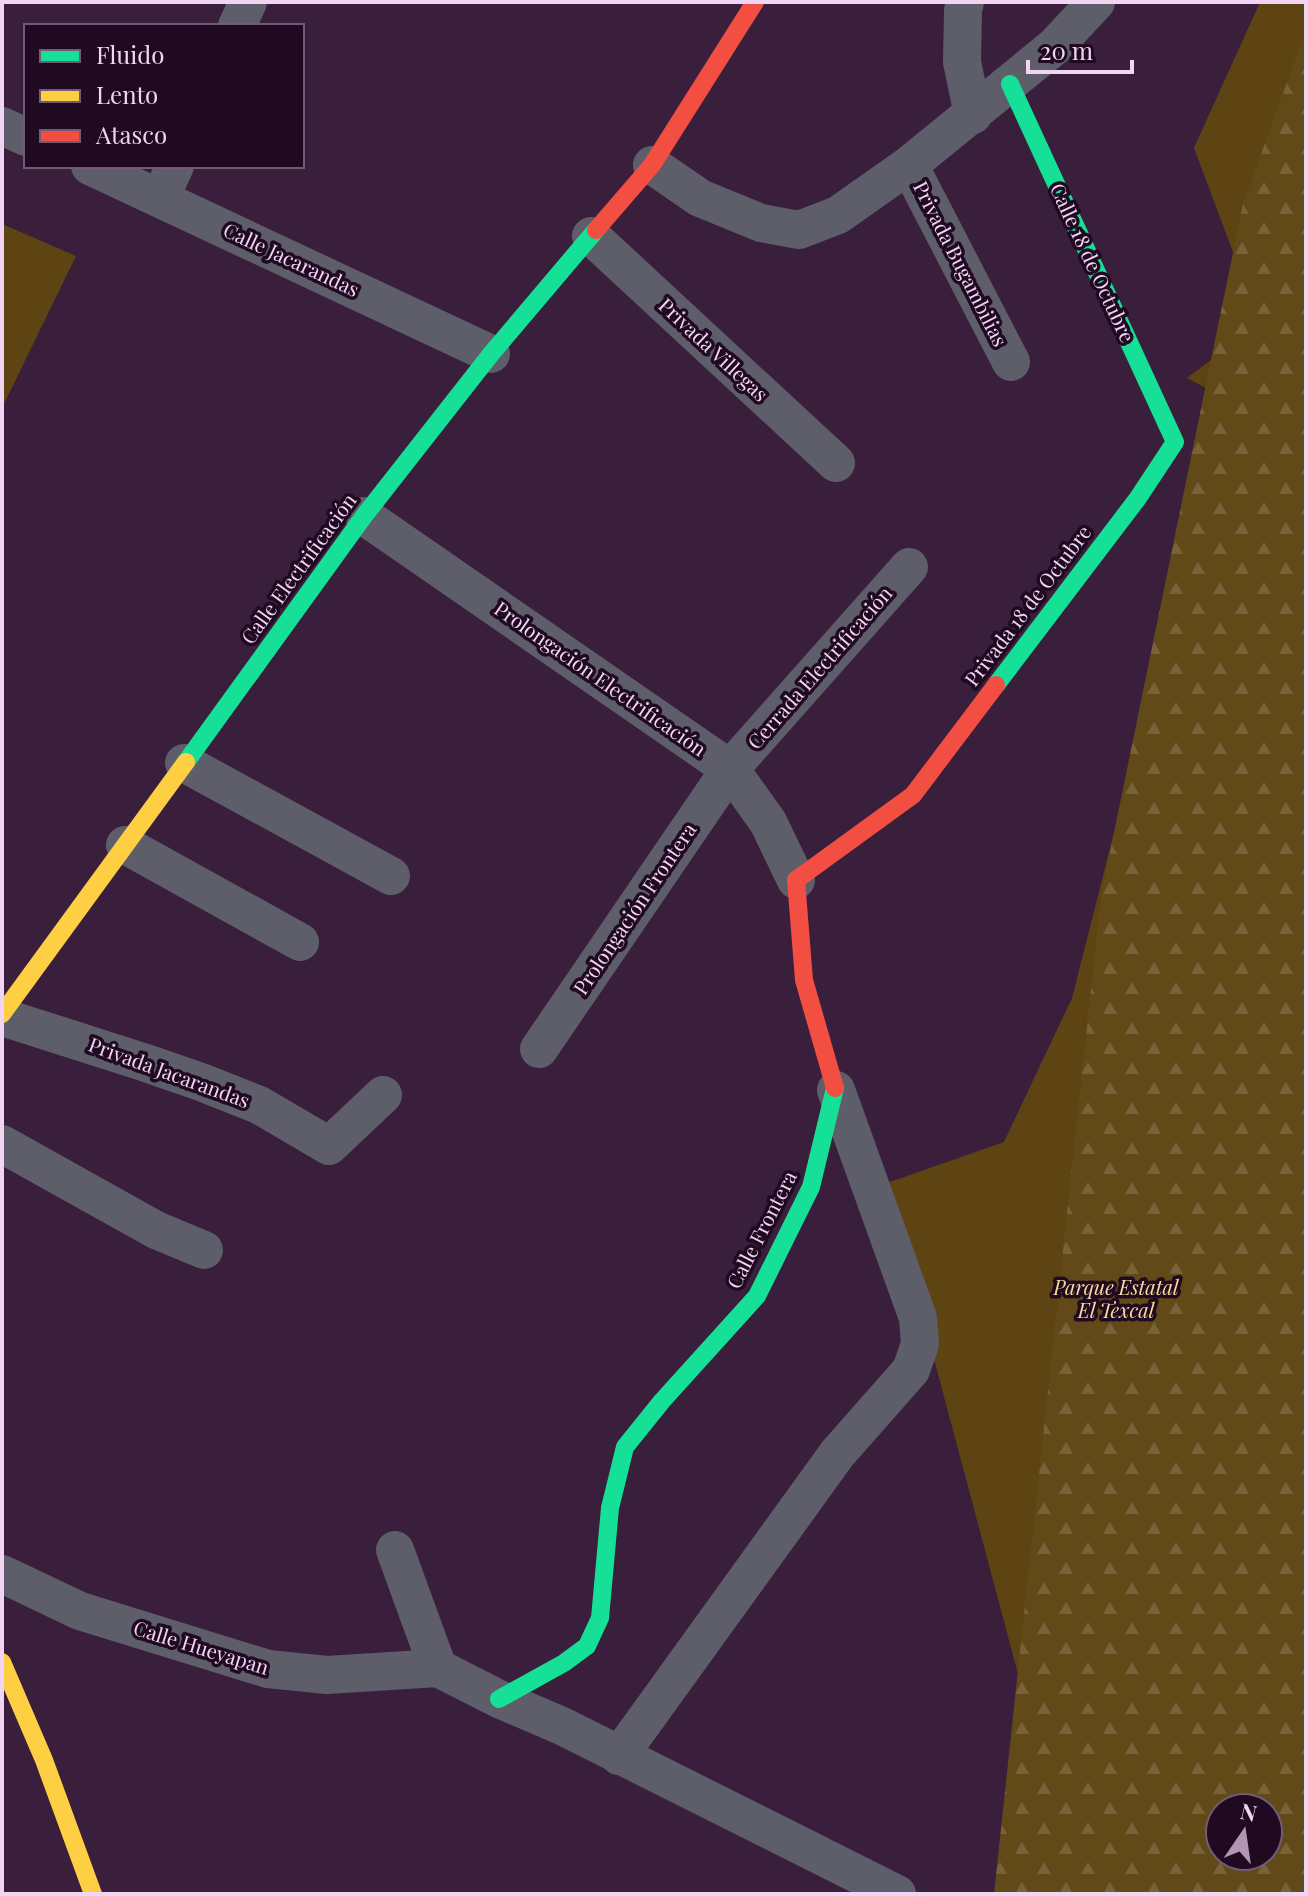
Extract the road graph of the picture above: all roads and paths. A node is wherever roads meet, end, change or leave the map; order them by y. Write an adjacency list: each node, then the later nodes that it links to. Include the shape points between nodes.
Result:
1 (248, 2): 5 (street)
2 (755, 2): 10 (street, Calle Electrificación)
3 (965, 2): 7 (street, via 962,62)
4 (1096, 2): 6 (street)
5 (238, 24)
6 (1010, 84): 7 (street); 17 (street, Calle 18 de Octubre)
7 (973, 115): 11 (street)
8 (2, 126): 9 (street)
9 (24, 136)
10 (652, 165): 11 (street, via 700,198 761,223 799,230 838,215); 14 (street, Calle Electrificación)
11 (909, 165): 16 (street, Privada Bugambilias)
12 (100, 168): 13 (street, Calle Jacarandas)
13 (168, 182): 15 (street, Calle Jacarandas)
14 (591, 236): 15 (street, Calle Electrificación); 18 (street, Privada Villegas)
15 (491, 354): 19 (street, Calle Electrificación)
16 (1011, 362)
17 (1175, 442): 25 (street, Privada 18 de Octubre, via 913,795)
18 (836, 463)
19 (364, 516): 21 (street, Calle Electrificación); 22 (street, Prolongación Electrificación)
20 (909, 567): 22 (street, Cerrada Electrificación)
21 (184, 763): 23 (street, Calle Electrificación); 24 (street)
22 (730, 769): 25 (street, Prolongación Electrificación, via 768,822); 28 (street, Prolongación Frontera)
23 (125, 845): 26 (street); 27 (street, Calle Electrificación)
24 (391, 876)
25 (796, 880): 29 (street, via 804,980)
26 (300, 942)
27 (2, 1016): 30 (street, Privada Jacarandas, via 259,1105 329,1146)
28 (539, 1049)
29 (836, 1090): 37 (street, Calle Frontera, via 811,1187 757,1296 625,1447 610,1508 600,1618 587,1646); 38 (street, via 918,1318 920,1344 911,1370 837,1454)
30 (383, 1095)
31 (2, 1144): 32 (street, via 156,1230)
32 (204, 1250)
33 (395, 1550): 36 (street)
34 (2, 1574): 36 (street, Calle Hueyapan, via 80,1611 268,1669 327,1675)
35 (2, 1662): 39 (street)
36 (438, 1668): 37 (street)
37 (499, 1699): 38 (street)
38 (619, 1756): 40 (street)
39 (93, 1894)
40 (897, 1894)

